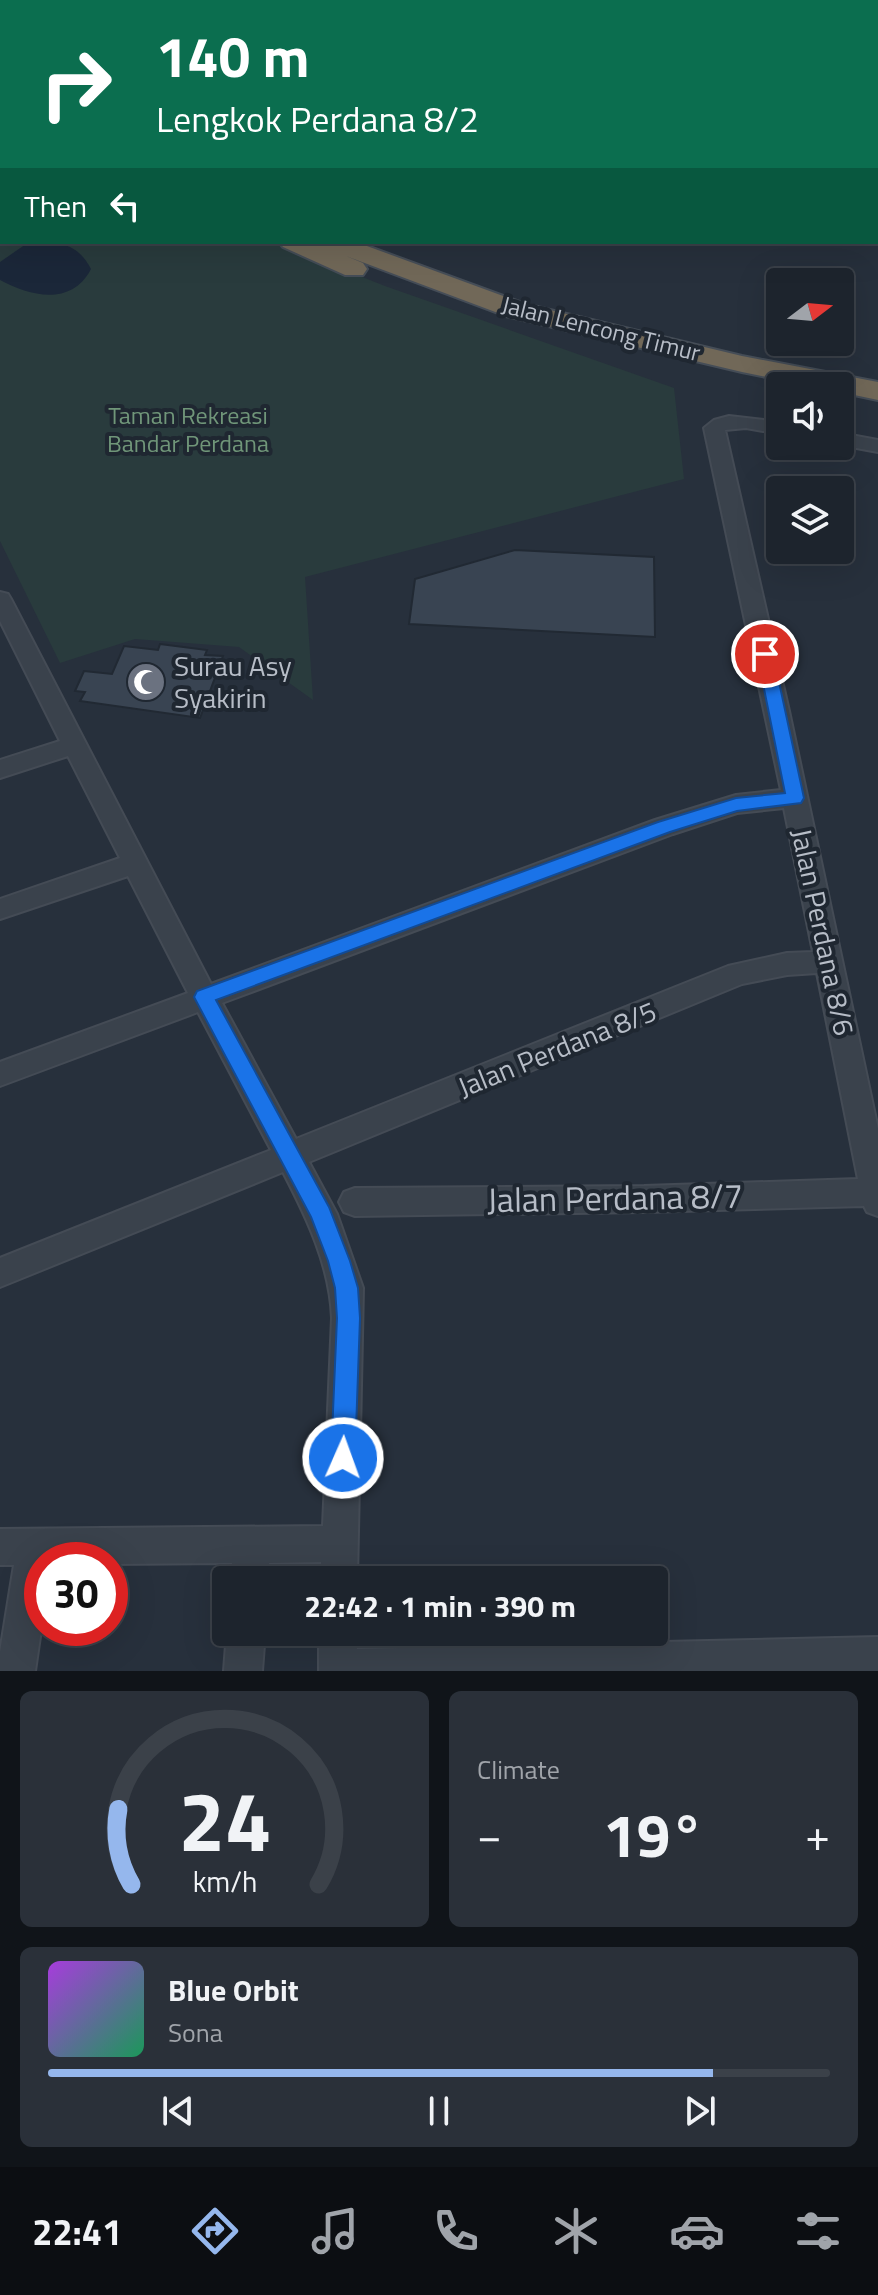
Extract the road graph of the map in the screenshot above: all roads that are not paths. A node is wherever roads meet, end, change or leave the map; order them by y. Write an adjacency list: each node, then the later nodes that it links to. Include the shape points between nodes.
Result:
1 (296, 244): 3 (highway, Jalan Lencong Timur, via 498,320)
2 (337, 244): 4 (highway, Jalan Lencong Timur, via 516,310)
3 (766, 384)
4 (878, 391)
5 (854, 402): 6 (highway)
6 (878, 406)
7 (766, 426): 13 (street, Jalan Perdana 8/6, via 739,421 714,428)
8 (854, 442): 9 (street)
9 (878, 446)
10 (0, 599): 11 (street)
11 (75, 745): 12 (street); 14 (street)
12 (0, 769)
13 (795, 798): 16 (street, Jalan Perdana 8/6); 17 (street, via 736,804 664,827)
14 (136, 863): 15 (street); 17 (street)
15 (0, 909)
16 (828, 962): 19 (street, Jalan Perdana 8/5, via 738,974); 20 (street, Jalan Perdana 8/6)
17 (204, 997): 18 (street); 19 (street)
18 (0, 1074)
19 (290, 1155): 22 (street, Jalan Perdana 8/5); 23 (street, via 321,1214 347,1288)
20 (877, 1197): 21 (street, Jalan Perdana 8/7)
21 (355, 1202)
22 (0, 1273)
23 (340, 1544): 25 (street); 26 (street)
24 (18, 1547): 25 (street); 30 (street)
25 (251, 1562)
26 (339, 1566)
27 (245, 1646): 31 (street)
28 (878, 1656): 29 (street)
29 (338, 1657)
30 (16, 1671)
31 (243, 1671)

